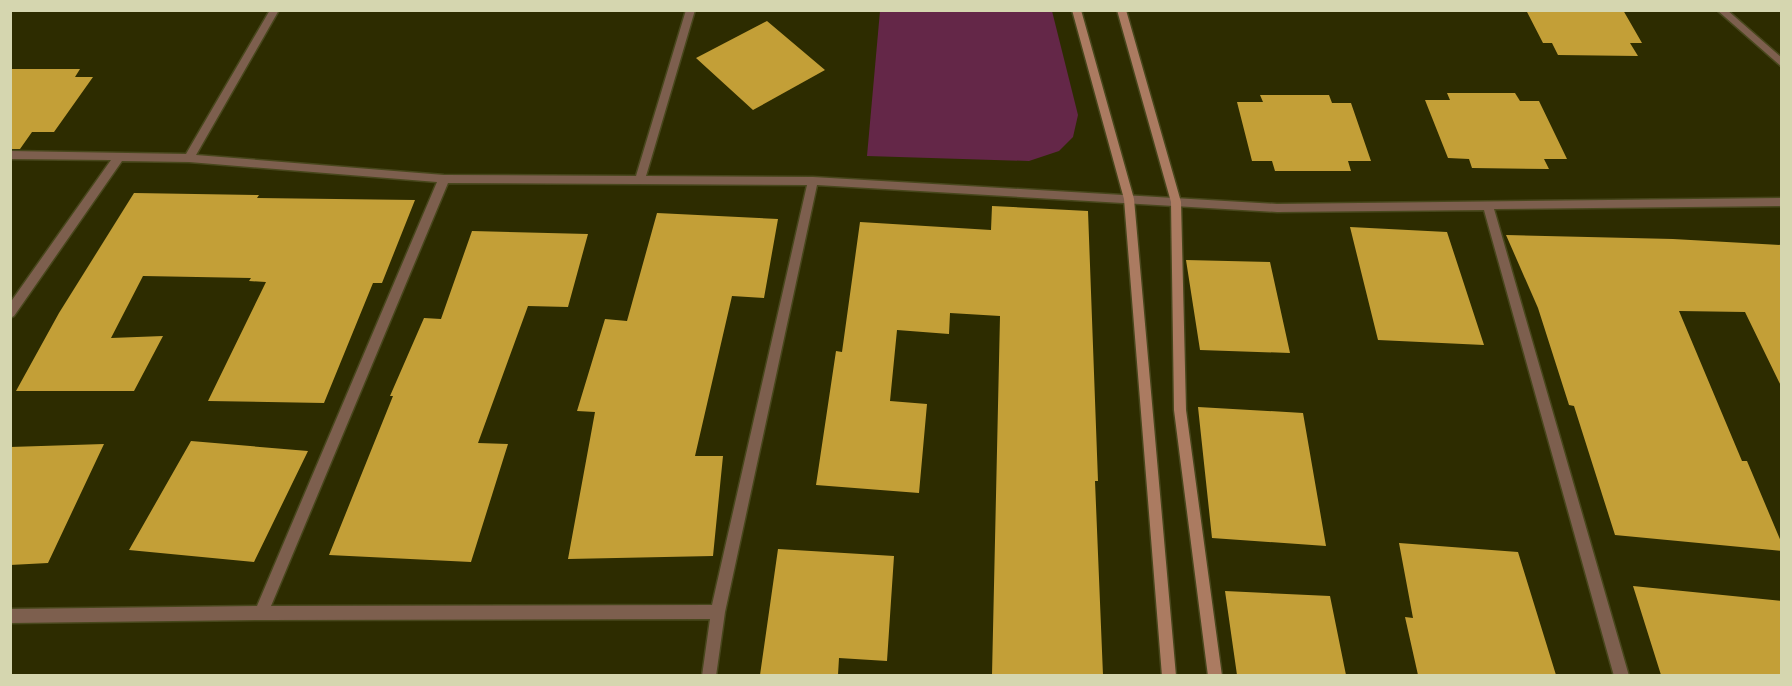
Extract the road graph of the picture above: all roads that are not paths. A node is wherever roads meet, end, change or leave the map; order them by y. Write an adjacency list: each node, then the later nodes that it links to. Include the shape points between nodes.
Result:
1 (275, 10): 9 (street)
2 (691, 10): 11 (street)
3 (1076, 10): 13 (street)
4 (1120, 10): 14 (street)
5 (1721, 10): 6 (street)
6 (1782, 64)
7 (10, 155): 8 (street)
8 (118, 158): 9 (street); 17 (street)
9 (189, 158): 10 (street)
10 (444, 179): 11 (street); 19 (street)
11 (640, 180): 12 (street)
12 (813, 181): 13 (street); 18 (street)
13 (1129, 199): 14 (street); 22 (street)
14 (1176, 202): 16 (street, via 1277,208); 23 (street, via 1180,410)
15 (1782, 202): 16 (street)
16 (1488, 206): 24 (street)
17 (10, 313)
18 (718, 612): 19 (street); 21 (street)
19 (261, 613): 20 (street)
20 (10, 616)
21 (709, 675)
22 (1169, 675)
23 (1215, 675)
24 (1622, 675)

